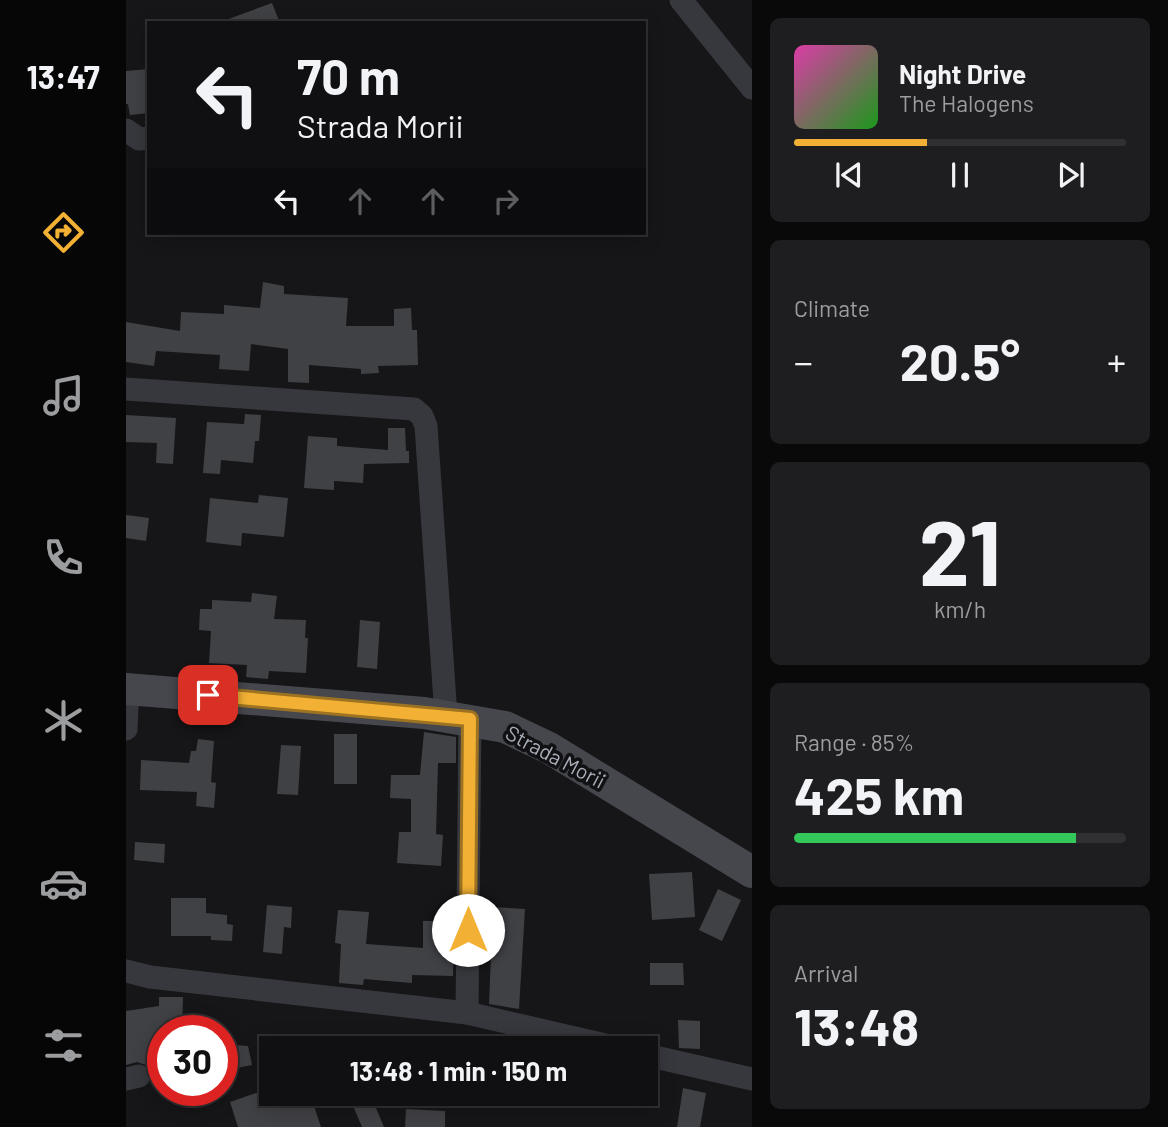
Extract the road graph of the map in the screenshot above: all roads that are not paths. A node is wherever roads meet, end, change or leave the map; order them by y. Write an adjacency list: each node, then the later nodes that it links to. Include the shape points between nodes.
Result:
1 (681, 0): 2 (street)
2 (751, 88)
3 (126, 130): 4 (street, via 139,139)
4 (147, 138)
5 (126, 389): 7 (street, via 414,410 422,416)
6 (127, 689): 7 (street, Strada Morii); 8 (street, Strada Morii)
7 (458, 717): 9 (street, Strada Morii, via 505,727 550,748); 11 (street)
8 (126, 729)
9 (751, 872)
10 (126, 971): 11 (street)
11 (467, 1013): 12 (street)
12 (566, 1036)
13 (658, 1058): 14 (street)
14 (751, 1079)

